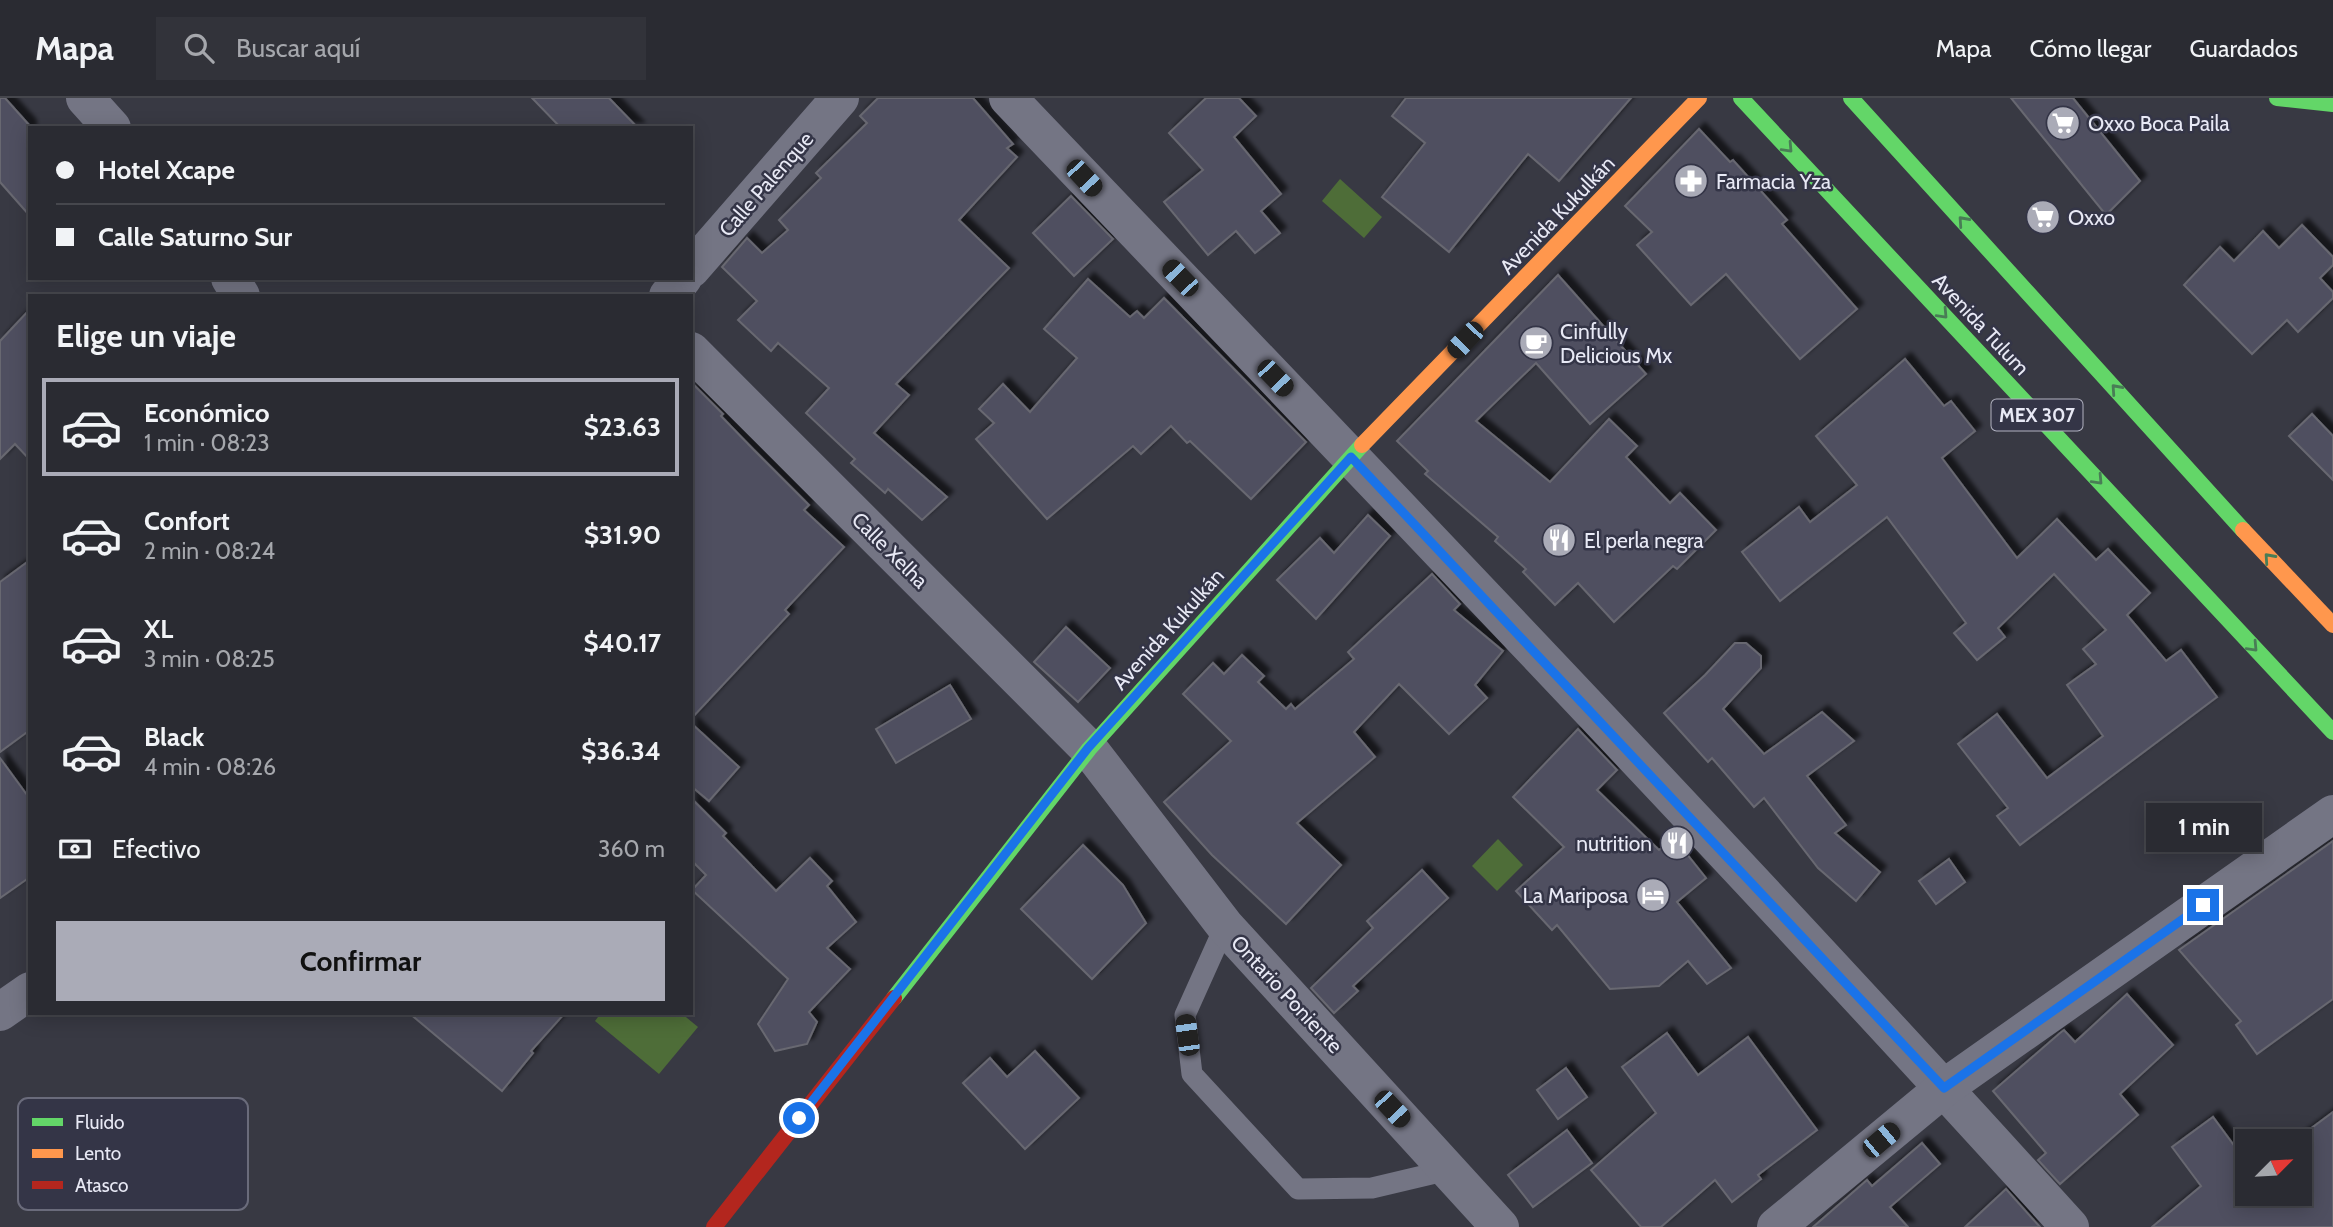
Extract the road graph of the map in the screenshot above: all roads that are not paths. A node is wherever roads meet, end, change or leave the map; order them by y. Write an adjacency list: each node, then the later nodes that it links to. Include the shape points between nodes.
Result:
1 (85, 98): 9 (street)
2 (840, 98): 10 (street, Calle Palenque)
3 (1008, 98): 14 (street)
4 (1699, 98): 14 (main road, Avenida Kukulkán)
5 (1741, 98): 16 (main road, Avenida Tulum / MEX 307, one-way to 16)
6 (1851, 98): 15 (main road, MEX 307, one-way to 6)
7 (2277, 98): 8 (main road)
8 (2333, 104)
9 (110, 126)
10 (693, 267)
11 (681, 280): 12 (street)
12 (670, 294)
13 (693, 353): 17 (street, Calle Xelha)
14 (1351, 457): 17 (main road, Avenida Kukulkán); 22 (street)
15 (2333, 625)
16 (2333, 732)
17 (1088, 748): 19 (street, Ontario Poniente); 24 (main road, Avenida Kukulkán)
18 (2333, 814): 22 (street)
19 (1225, 926): 23 (street, Ontario Poniente); 23 (lane, via 1185,1015 1192,1074 1298,1189 1372,1188)
20 (28, 992): 21 (street)
21 (0, 1012)
22 (1944, 1088): 26 (street); 27 (street)
23 (1448, 1170): 25 (street, Ontario Poniente)
24 (714, 1227)
25 (1500, 1227)
26 (1776, 1227)
27 (2070, 1227)

